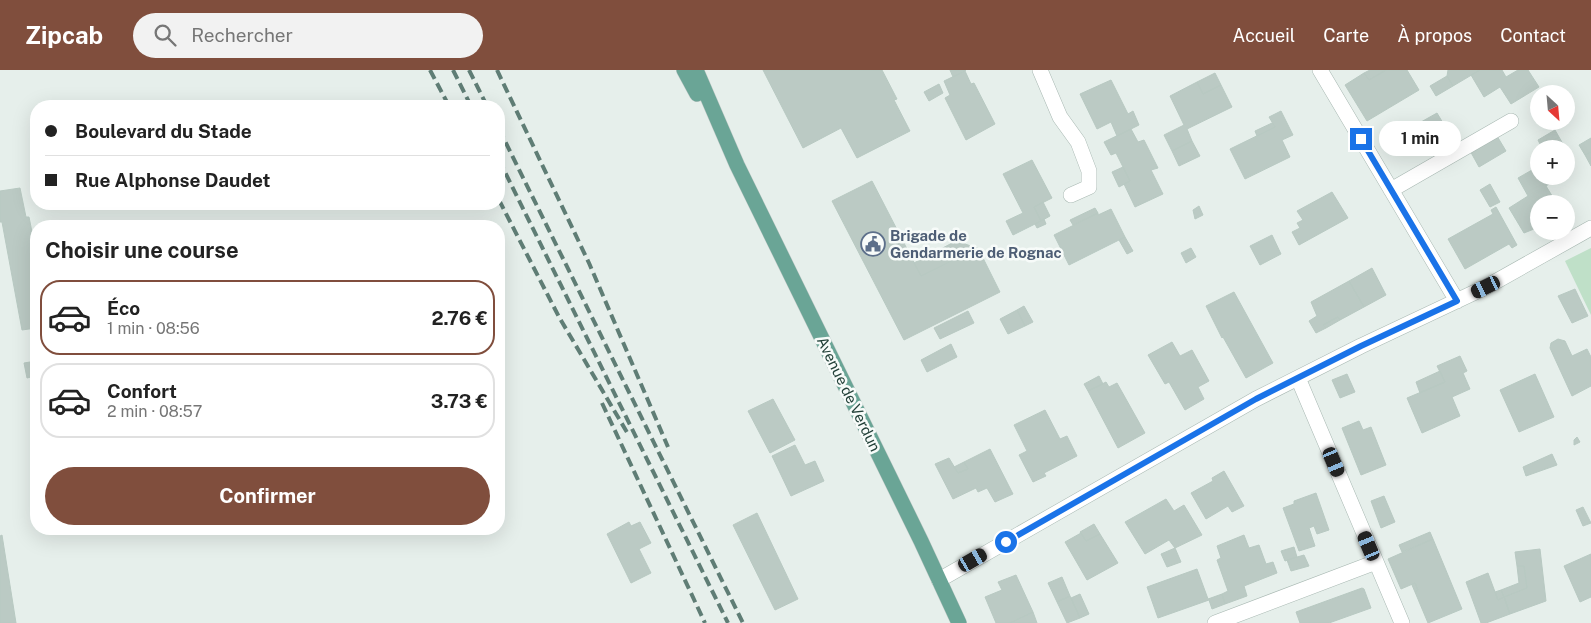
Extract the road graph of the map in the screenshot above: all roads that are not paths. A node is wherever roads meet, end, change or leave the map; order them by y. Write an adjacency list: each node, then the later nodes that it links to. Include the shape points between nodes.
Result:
1 (684, 70): 6 (main road)
2 (696, 70): 6 (main road)
3 (1040, 70): 8 (street, via 1060,117 1078,142 1089,171 1089,187)
4 (1320, 70): 7 (street)
5 (1511, 121): 7 (street)
6 (737, 165): 13 (main road, Avenue de Verdun)
7 (1391, 190): 10 (street)
8 (1071, 195)
9 (1591, 228): 10 (street)
10 (1457, 301): 11 (street)
11 (1298, 378): 12 (street); 13 (street)
12 (1376, 562): 15 (street); 16 (street)
13 (939, 580): 14 (main road, Avenue de Verdun)
14 (959, 623)
15 (1214, 623)
16 (1402, 623)

